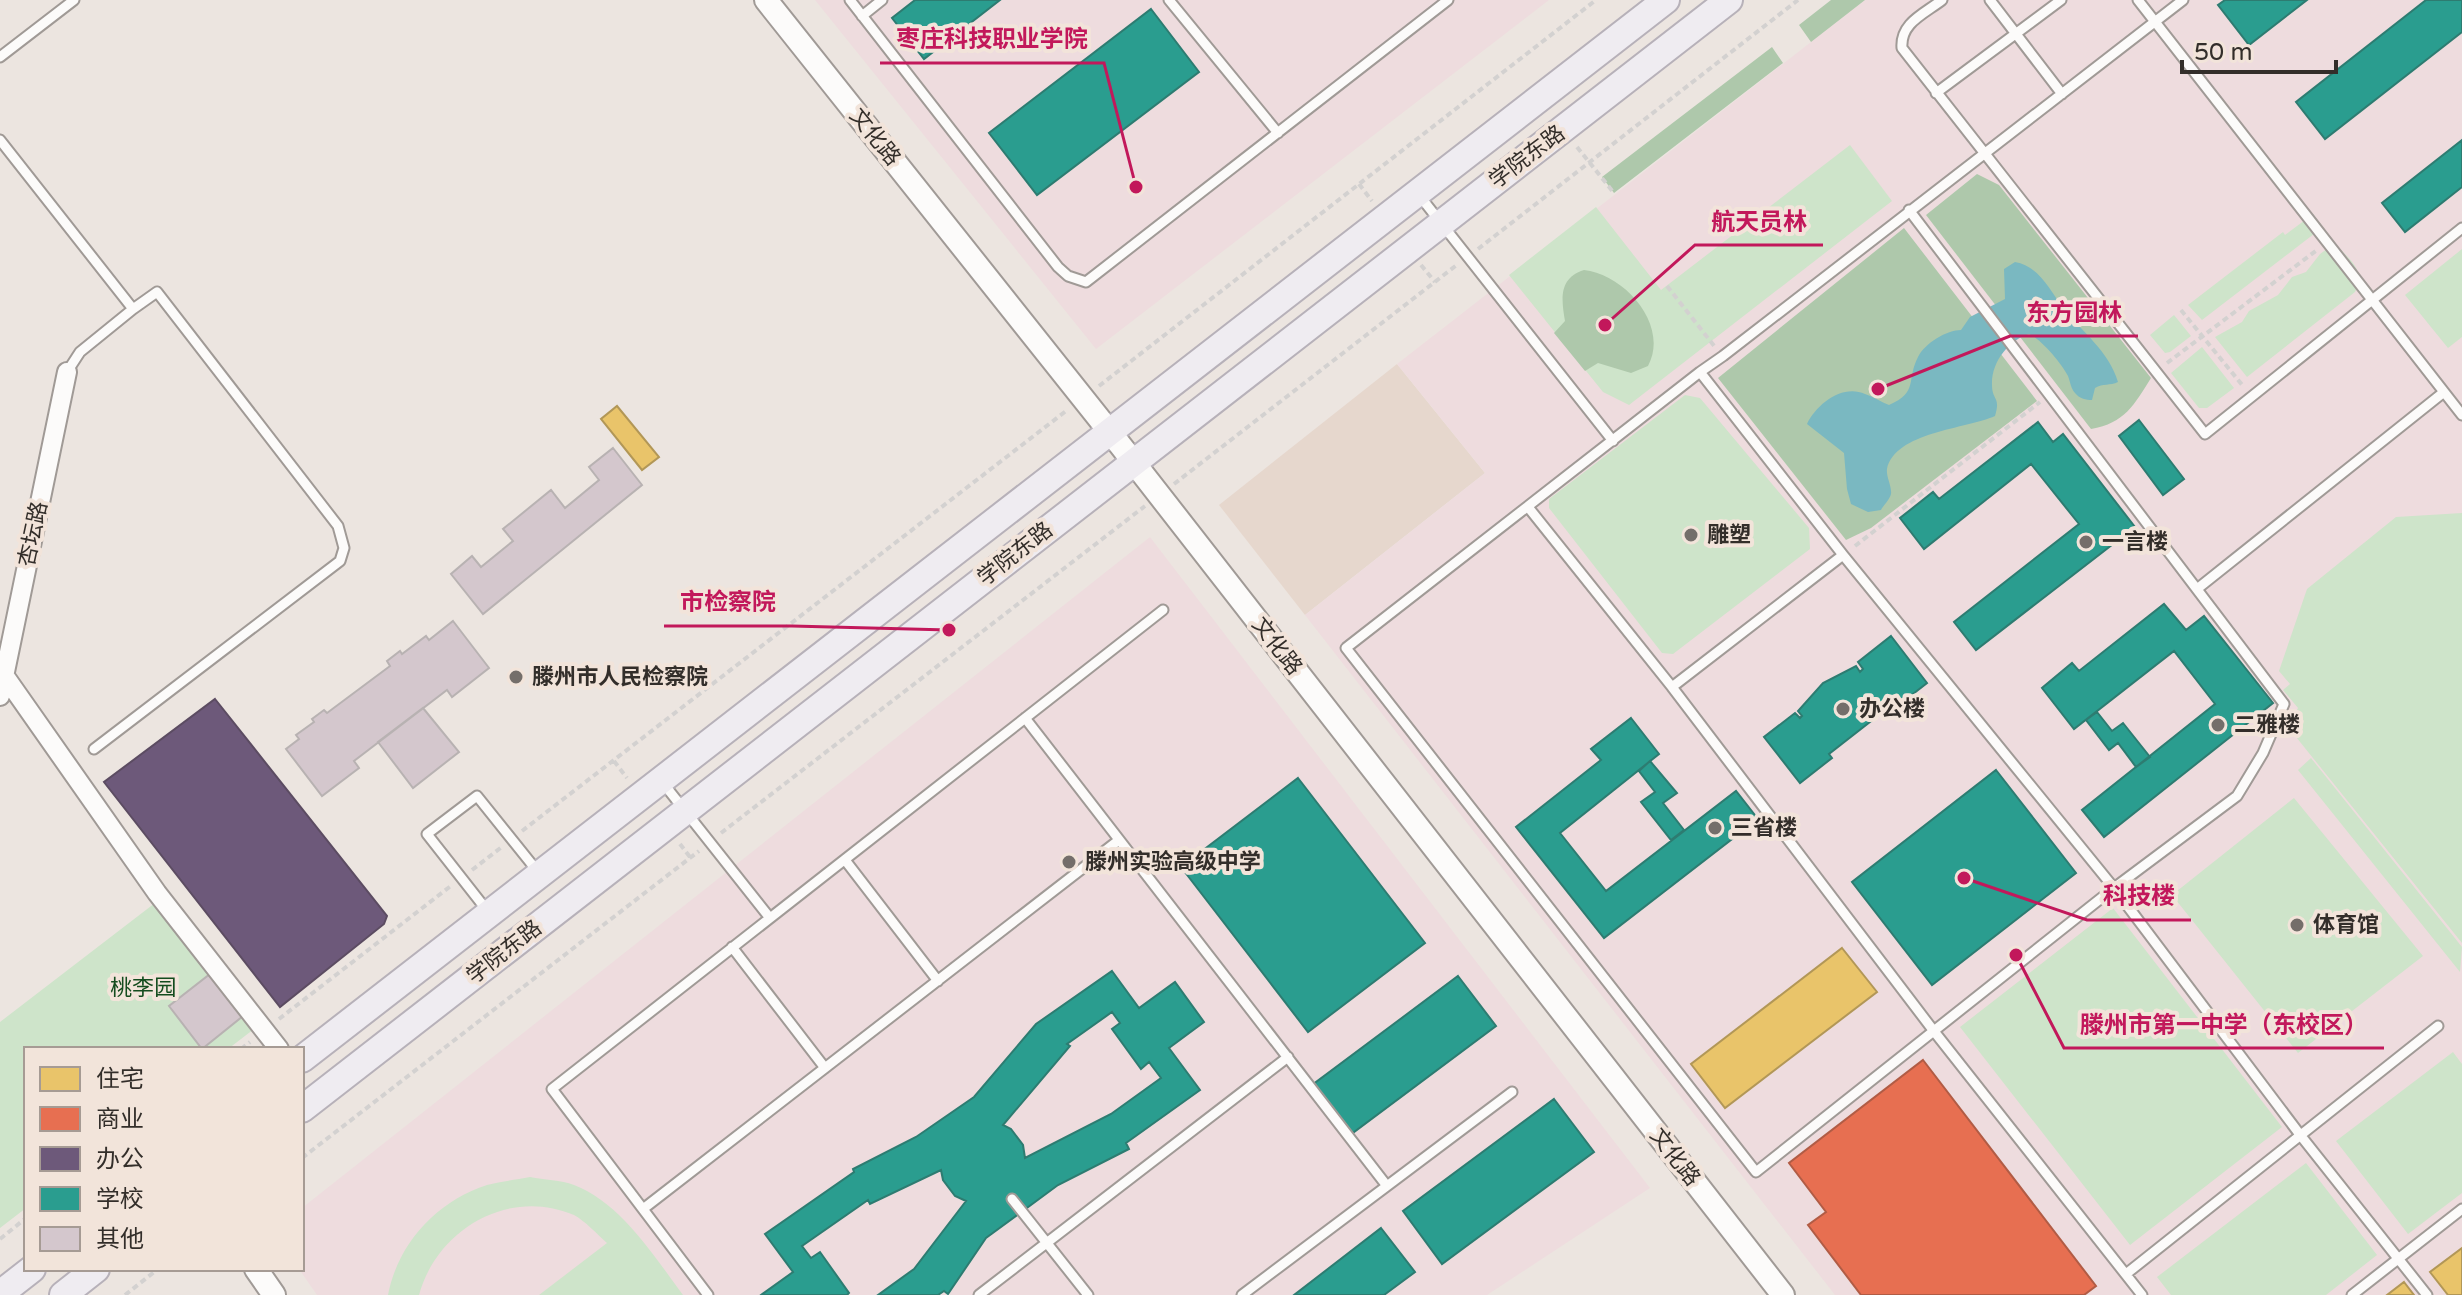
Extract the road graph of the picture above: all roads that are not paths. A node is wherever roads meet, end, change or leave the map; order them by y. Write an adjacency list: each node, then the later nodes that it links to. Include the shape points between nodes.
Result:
1 (74, 0): 17 (lane)
2 (766, 0): 33 (street, 文化路)
3 (850, 0): 14 (lane)
4 (882, 0): 14 (lane)
5 (1169, 0): 20 (lane)
6 (1448, 0): 20 (lane)
7 (1666, 0): 23 (main road, 学院东路)
8 (1729, 0): 25 (main road, 学院东路)
9 (1942, 0): 18 (lane, via 1905,28 1901,39 1907,57)
10 (1990, 0): 16 (lane)
11 (2061, 0): 16 (lane)
12 (2138, 0): 15 (lane)
13 (2183, 0): 15 (lane)
14 (862, 16): 20 (lane, via 1058,267 1086,282)
15 (2155, 22): 19 (lane); 27 (lane)
16 (2016, 34): 18 (lane); 19 (lane)
17 (0, 57)
18 (1936, 93): 22 (lane)
19 (2062, 94): 22 (lane)
20 (1278, 133)
21 (0, 140): 28 (lane)
22 (1984, 154): 24 (lane); 27 (lane, via 2205,434)
23 (1417, 192): 25 (lane); 33 (main road, 学院东路)
24 (1909, 210): 30 (lane); 38 (lane)
25 (1441, 223): 34 (lane); 35 (main road, 学院东路)
26 (2462, 228): 27 (lane)
27 (2373, 300): 31 (lane)
28 (133, 309): 29 (lane, via 80,352); 44 (lane, via 157,292 338,526 344,548 340,561)
29 (67, 372): 40 (street, 杏坛路)
30 (1700, 372): 34 (lane); 37 (lane)
31 (2444, 392): 32 (lane); 38 (lane)
32 (2462, 415)
33 (1109, 431): 35 (street, 文化路); 45 (main road, 学院东路)
34 (1613, 441): 36 (lane)
35 (1133, 463): 46 (main road, 学院东路); 81 (street, 文化路)
36 (1528, 507): 41 (lane); 56 (lane, via 1346,648 1756,1172)
37 (1843, 555): 41 (lane); 50 (lane)
38 (2197, 589): 50 (lane, via 2284,704 2237,796)
39 (1163, 610): 43 (lane)
40 (4, 675): 42 (street, 杏坛路); 57 (street, via 157,893)
41 (1672, 687): 56 (lane)
42 (0, 696)
43 (1025, 718): 47 (lane); 48 (lane)
44 (94, 749)
45 (661, 780): 46 (lane); 49 (main road, 学院东路)
46 (685, 811): 52 (lane); 62 (main road, 学院东路)
47 (1119, 840): 54 (lane); 59 (lane)
48 (845, 860): 52 (lane); 54 (lane)
49 (540, 874): 51 (main road, 学院东路); 51 (lane, via 477,796 427,834)
50 (2114, 888): 56 (lane); 63 (lane)
51 (489, 914): 58 (main road, 学院东路)
52 (770, 918): 53 (lane)
53 (732, 947): 60 (lane); 66 (lane, via 552,1089)
54 (938, 981): 60 (lane)
55 (2438, 1026): 63 (lane)
56 (1933, 1030): 73 (lane)
57 (278, 1047)
58 (304, 1057)
59 (1288, 1057): 64 (lane); 68 (lane)
60 (825, 1068): 66 (lane)
61 (1512, 1092): 64 (lane)
62 (304, 1107)
63 (2301, 1136): 69 (lane); 73 (lane)
64 (1387, 1186): 80 (lane)
65 (1012, 1199): 68 (lane)
66 (643, 1209): 77 (lane)
67 (2462, 1209): 69 (lane)
68 (1046, 1242): 78 (lane); 79 (lane)
69 (2399, 1259): 83 (lane); 84 (lane)
70 (29, 1271): 74 (main road)
71 (93, 1271): 75 (main road)
72 (257, 1271): 76 (street)
73 (2126, 1274): 82 (lane)
74 (0, 1294)
75 (63, 1295)
76 (274, 1295)
77 (708, 1295)
78 (979, 1295)
79 (1088, 1295)
80 (1242, 1295)
81 (1783, 1295)
82 (2142, 1295)
83 (2352, 1295)
84 (2427, 1295)

